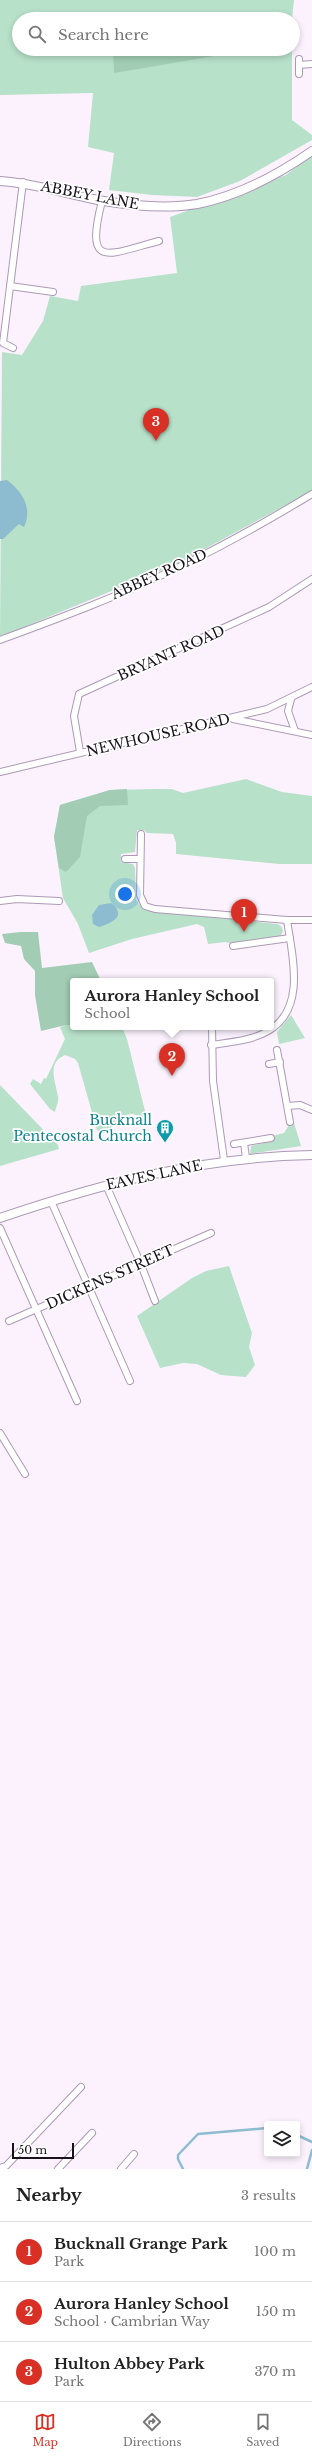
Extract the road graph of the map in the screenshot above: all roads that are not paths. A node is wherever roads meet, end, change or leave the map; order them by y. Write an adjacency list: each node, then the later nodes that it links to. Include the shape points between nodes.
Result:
1 (312, 64): 2 (street, via 299,62)
2 (299, 74)
3 (312, 151): 6 (street, ABBEY LANE, via 282,171 239,190 197,204 146,206)
4 (0, 181): 5 (street, ABBEY LANE)
5 (24, 182): 6 (street, ABBEY LANE); 8 (street)
6 (102, 201): 7 (street, via 96,239 97,247 102,252 111,254)
7 (159, 242)
8 (10, 286): 9 (street); 11 (street)
9 (54, 292)
10 (0, 309): 11 (street)
11 (7, 310): 12 (street, via 3,343)
12 (13, 348)
13 (312, 494): 15 (street, ABBEY ROAD, via 179,567)
14 (312, 579): 21 (street, BRYANT ROAD, via 263,610 80,694 74,716)
15 (0, 640)
16 (312, 687): 17 (street, NEWHOUSE ROAD)
17 (291, 699): 18 (street, NEWHOUSE ROAD); 19 (street, via 288,711)
18 (231, 719): 19 (street); 21 (street, NEWHOUSE ROAD)
19 (295, 731): 20 (street)
20 (312, 735)
21 (80, 752): 22 (street, NEWHOUSE ROAD)
22 (0, 772)
23 (140, 834): 25 (street)
24 (125, 859): 25 (street)
25 (140, 859): 28 (street, via 140,895 145,906 155,909)
26 (0, 901): 27 (street)
27 (59, 901)
28 (287, 920): 29 (street); 30 (street)
29 (312, 920)
30 (290, 938): 31 (street); 32 (street, via 294,987 285,1015)
31 (233, 946)
32 (274, 1025)
33 (212, 1030): 35 (street)
34 (269, 1030): 35 (street, via 252,1038)
35 (211, 1045): 47 (street)
36 (277, 1050): 37 (street)
37 (280, 1062): 38 (street); 39 (street)
38 (269, 1064)
39 (288, 1106): 40 (street, via 300,1105); 41 (street)
40 (312, 1110)
41 (290, 1122)
42 (271, 1138): 43 (street)
43 (244, 1143): 44 (street); 46 (street)
44 (234, 1144)
45 (312, 1156): 46 (street, EAVES LANE)
46 (246, 1158): 47 (street, EAVES LANE)
47 (224, 1160): 48 (street, EAVES LANE)
48 (106, 1185): 49 (street, EAVES LANE); 53 (street)
49 (51, 1201): 50 (street, EAVES LANE); 54 (street)
50 (0, 1218)
51 (0, 1228): 56 (street)
52 (211, 1233): 53 (street, DICKENS STREET)
53 (140, 1262): 54 (street, DICKENS STREET); 55 (street)
54 (88, 1286): 56 (street, DICKENS STREET); 58 (street)
55 (155, 1301)
56 (36, 1310): 57 (street, DICKENS STREET); 59 (street)
57 (9, 1321)
58 (130, 1381)
59 (77, 1401)
60 (0, 1433): 61 (street)
61 (25, 1474)
62 (80, 2087): 65 (street, via 6,2166)
63 (92, 2133): 66 (street)
64 (134, 2154): 67 (street)
65 (0, 2168)
66 (58, 2169)
67 (120, 2169)

